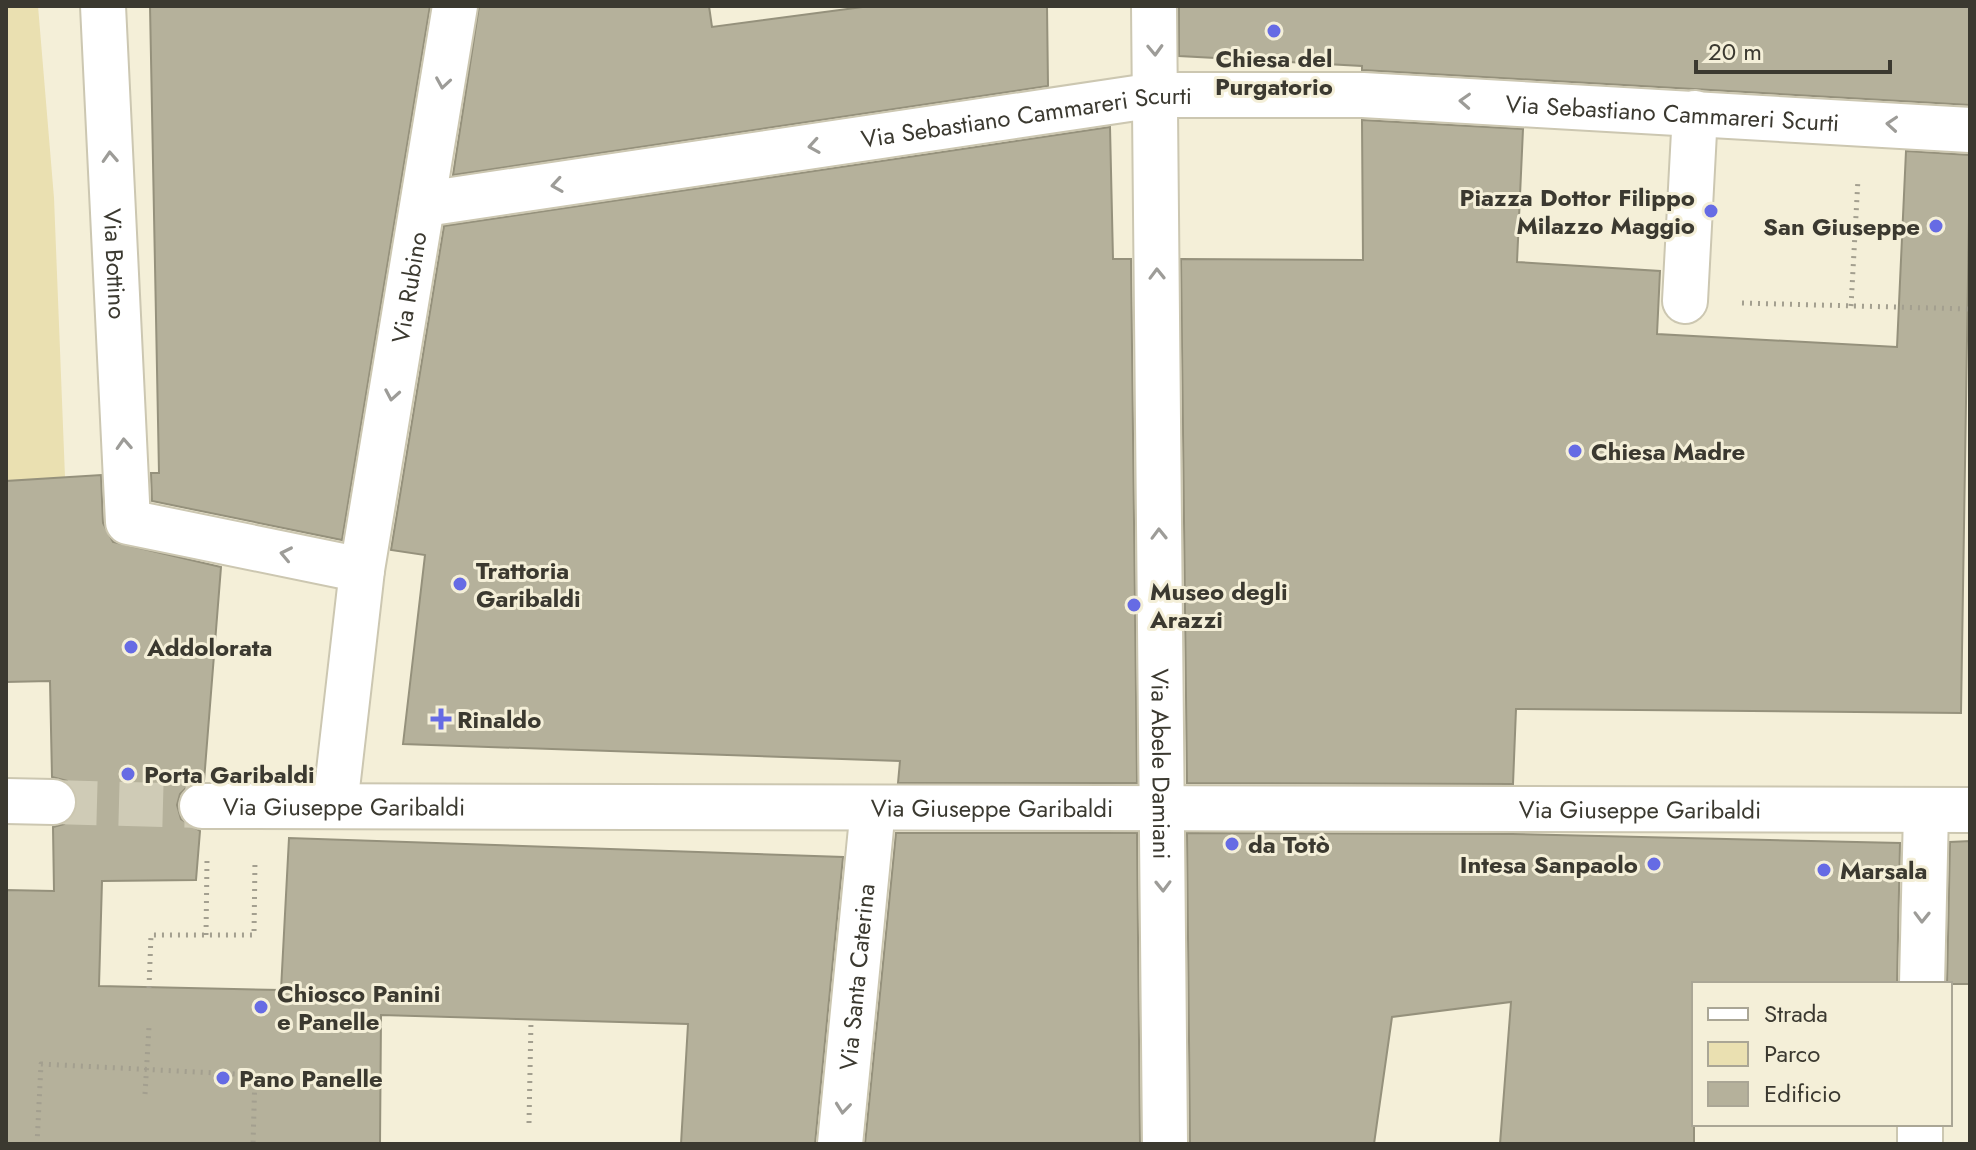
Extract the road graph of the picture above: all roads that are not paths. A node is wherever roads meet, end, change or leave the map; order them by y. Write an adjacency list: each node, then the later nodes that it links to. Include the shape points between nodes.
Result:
1 (103, 6): 9 (street, Via Bottino, one-way to 1, via 128,522)
2 (455, 6): 7 (street, Via Rubino, one-way to 7)
3 (1154, 6): 4 (street, Via Abele Damiani, one-way to 4)
4 (1156, 95): 5 (street, Via Sebastiano Cammareri Scurti, one-way to 4, via 1363,95); 7 (street, Via Sebastiano Cammareri Scurti, one-way to 7); 14 (street, Via Abele Damiani, one-way to 4)
5 (1695, 113): 6 (street, Via Sebastiano Cammareri Scurti, one-way to 5); 8 (street)
6 (1970, 130)
7 (425, 204): 9 (street, Via Rubino, one-way to 9)
8 (1685, 301)
9 (362, 570): 12 (street, Via Rubino)
10 (6, 801): 11 (street)
11 (53, 802)
12 (335, 806): 13 (street, Via Giuseppe Garibaldi); 17 (street, Via Giuseppe Garibaldi)
13 (873, 808): 14 (street, Via Giuseppe Garibaldi); 19 (street, Via Santa Caterina, one-way to 19)
14 (1162, 808): 16 (street, Via Giuseppe Garibaldi); 20 (street, Via Abele Damiani, one-way to 20)
15 (1970, 810): 16 (street, Via Giuseppe Garibaldi)
16 (1926, 811): 18 (street, one-way to 18)
17 (205, 827)
18 (1922, 982)
19 (840, 1144)
20 (1165, 1144)

